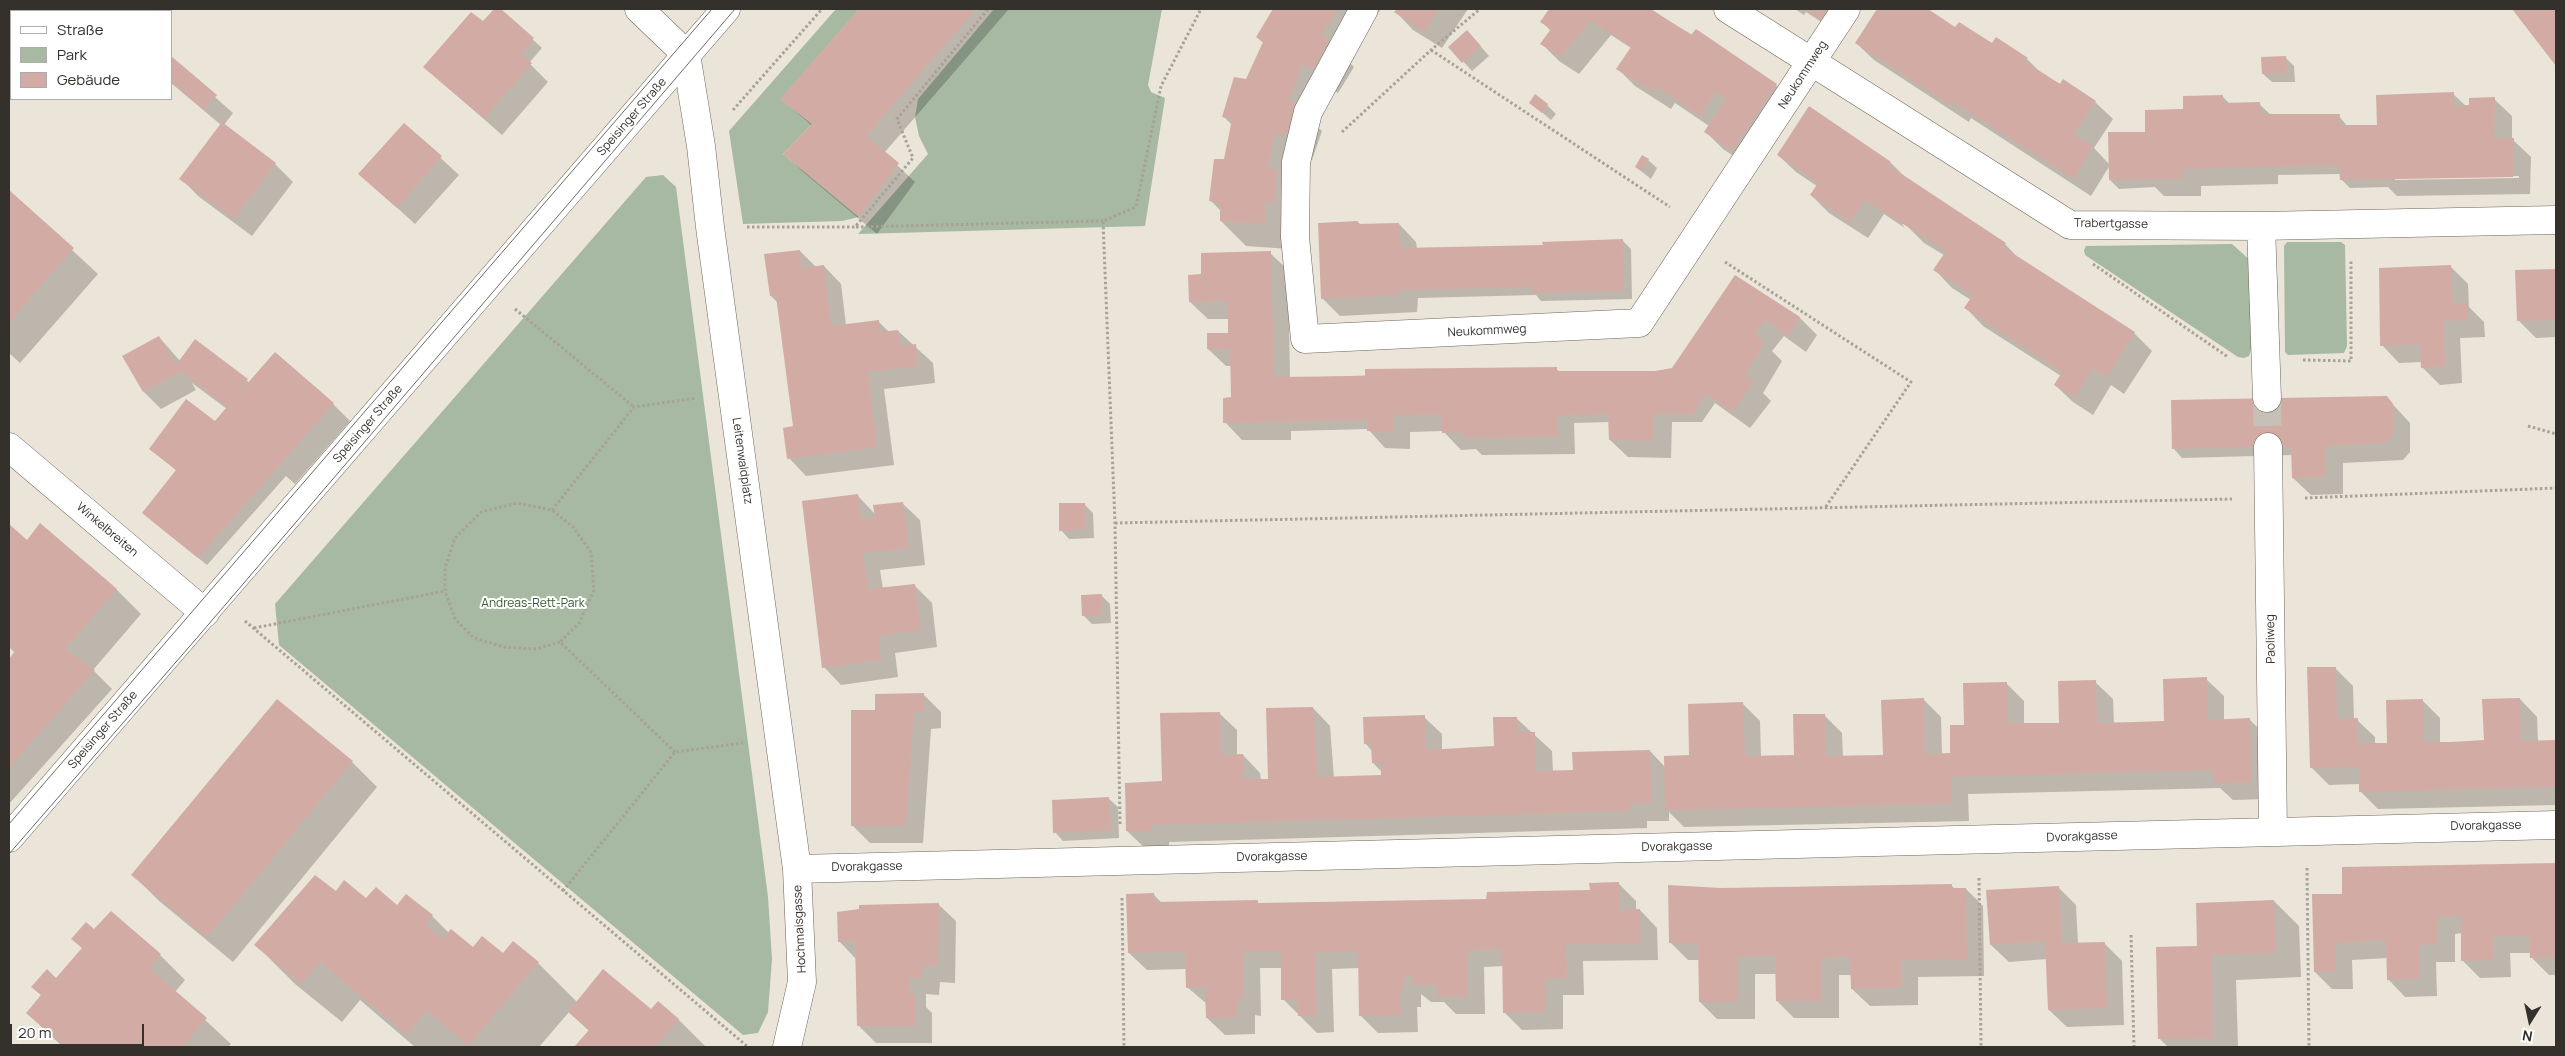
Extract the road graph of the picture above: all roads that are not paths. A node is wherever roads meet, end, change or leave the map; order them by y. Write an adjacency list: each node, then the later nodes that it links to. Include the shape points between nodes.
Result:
1 (639, 9): 6 (street)
2 (726, 9): 6 (street, Speisinger Straße)
3 (1364, 9): 7 (street, Neukommweg, via 1308,112 1296,162 1295,237 1305,340 1639,323)
4 (1728, 9): 7 (street, Trabertgasse)
5 (1846, 9): 7 (street, Neukommweg)
6 (686, 54): 13 (street, Speisinger Straße); 17 (street, Leitenwaldplatz)
7 (1812, 62): 9 (street, Trabertgasse, via 2070,225)
8 (2556, 220): 9 (street, Trabertgasse)
9 (2260, 226): 10 (street)
10 (2267, 398)
11 (9, 447): 13 (street, Winkelbreiten)
12 (2268, 447): 15 (street, Paoliweg)
13 (211, 606): 16 (street, Speisinger Straße)
14 (2556, 825): 15 (street, Dvorakgasse)
15 (2273, 832): 17 (street, Dvorakgasse)
16 (9, 838)
17 (797, 869): 18 (street, Hochmaisgasse, via 802,982)
18 (787, 1047)

